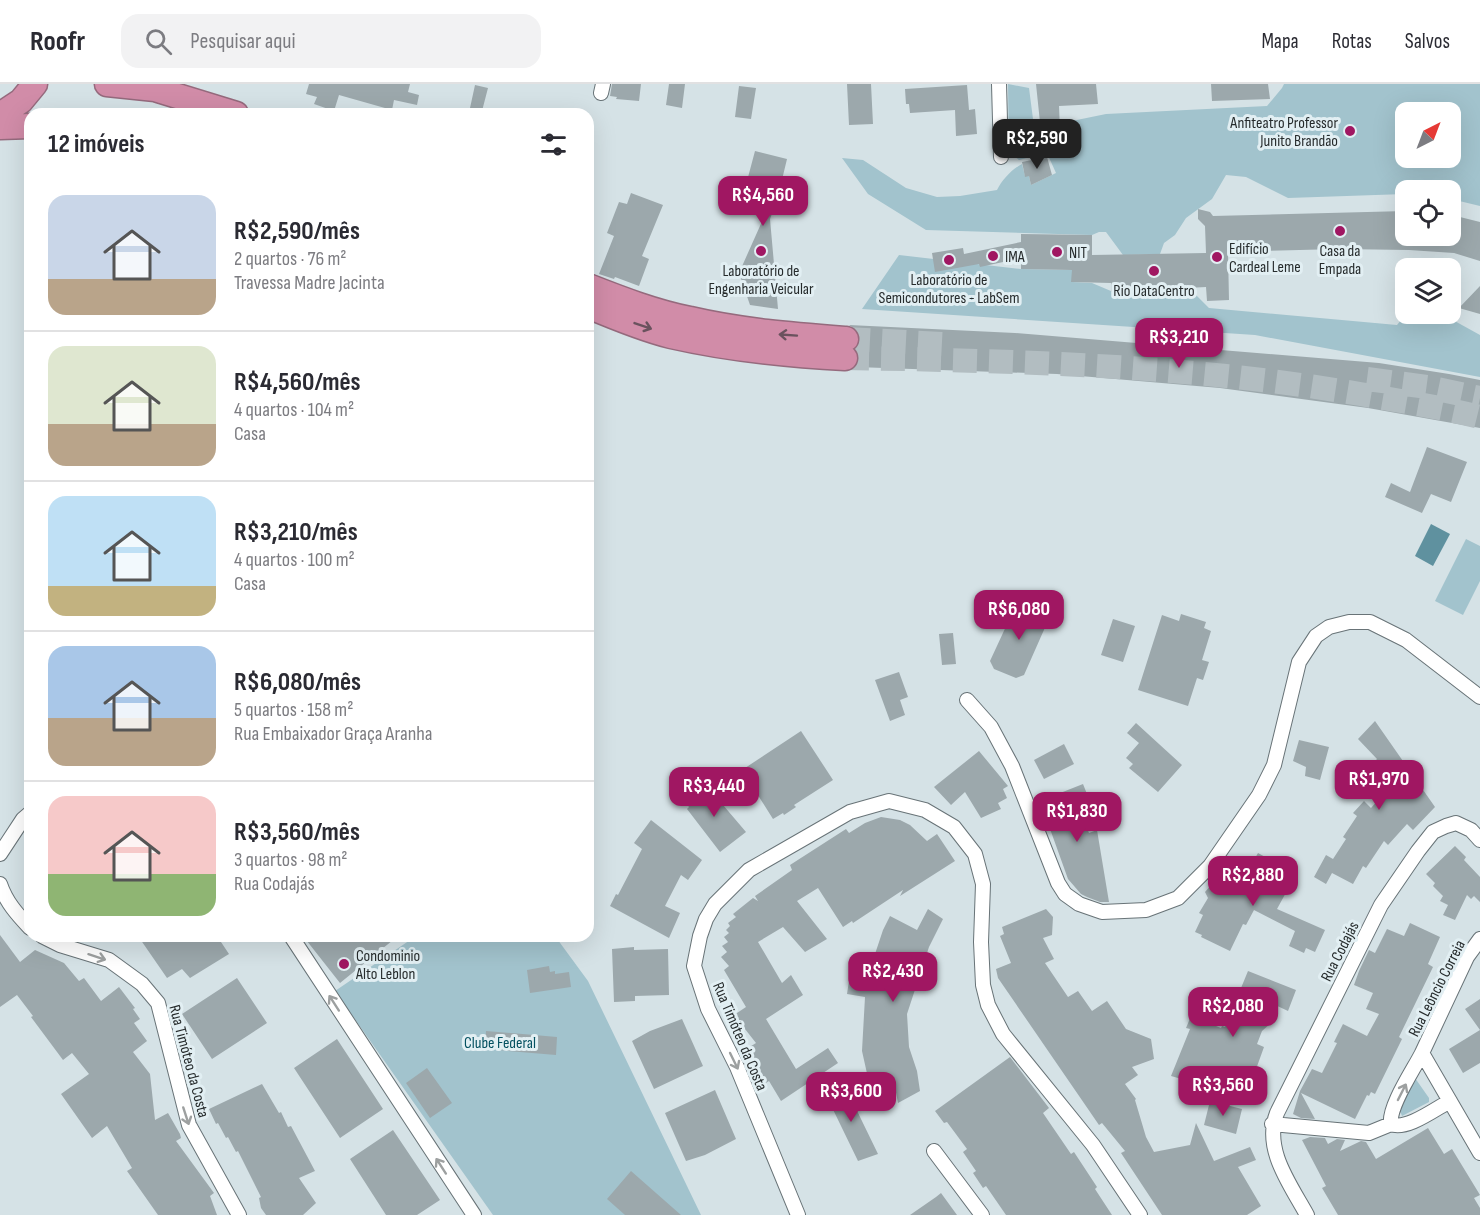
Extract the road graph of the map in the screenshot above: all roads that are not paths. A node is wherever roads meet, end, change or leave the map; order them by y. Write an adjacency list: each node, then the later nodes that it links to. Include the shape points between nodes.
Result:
1 (107, 84): 4 (highway, via 155,89)
2 (999, 84): 8 (street)
3 (33, 87): 5 (highway)
4 (217, 108)
5 (0, 115)
6 (24, 126): 7 (highway)
7 (0, 127)
8 (1001, 157)
9 (594, 288): 10 (highway, one-way to 9, via 669,335 770,353 846,349 688,319)
10 (594, 308)
11 (1480, 697): 12 (street, via 1406,640 1370,622 1329,627 1316,636 1299,662 1274,765 1259,795 1210,866 1178,898 1146,910 1120,912 1102,912 1065,894 1012,766 991,727)
12 (967, 700)
13 (24, 818): 15 (street)
14 (1480, 840): 23 (street, Rua Codajás, via 1472,830 1456,823 1433,832 1381,905)
15 (0, 854)
16 (0, 884): 17 (street, via 4,896)
17 (24, 922)
18 (1480, 939): 21 (street, Rua Leôncio Correia, via 1467,957)
19 (54, 942): 27 (street, Rua Timóteo da Costa, one-way to 27, via 109,960 142,984 158,1003 189,1125)
20 (295, 942): 28 (street, one-way to 20)
21 (1422, 1053): 22 (street, Rua Leôncio Correia); 24 (street, Rua Leôncio Correia, one-way to 21, via 1390,1115)
22 (1450, 1101): 24 (street, via 1408,1124); 26 (street, Rua Leôncio Correia)
23 (1272, 1124): 24 (street, via 1369,1133); 32 (street, via 1273,1145 1280,1165)
24 (1391, 1124)
25 (934, 1152): 30 (street)
26 (1480, 1153)
27 (239, 1215)
28 (474, 1215)
29 (798, 1215): 31 (street, Rua Timóteo da Costa, one-way to 29, via 1093,1145 1003,1034 988,1005 981,942 983,884 975,854 954,827 925,810 889,801 850,812 749,870 715,904 700,936 694,966 708,1009 737,1067)
30 (981, 1215)
31 (1140, 1215)
32 (1307, 1215)

